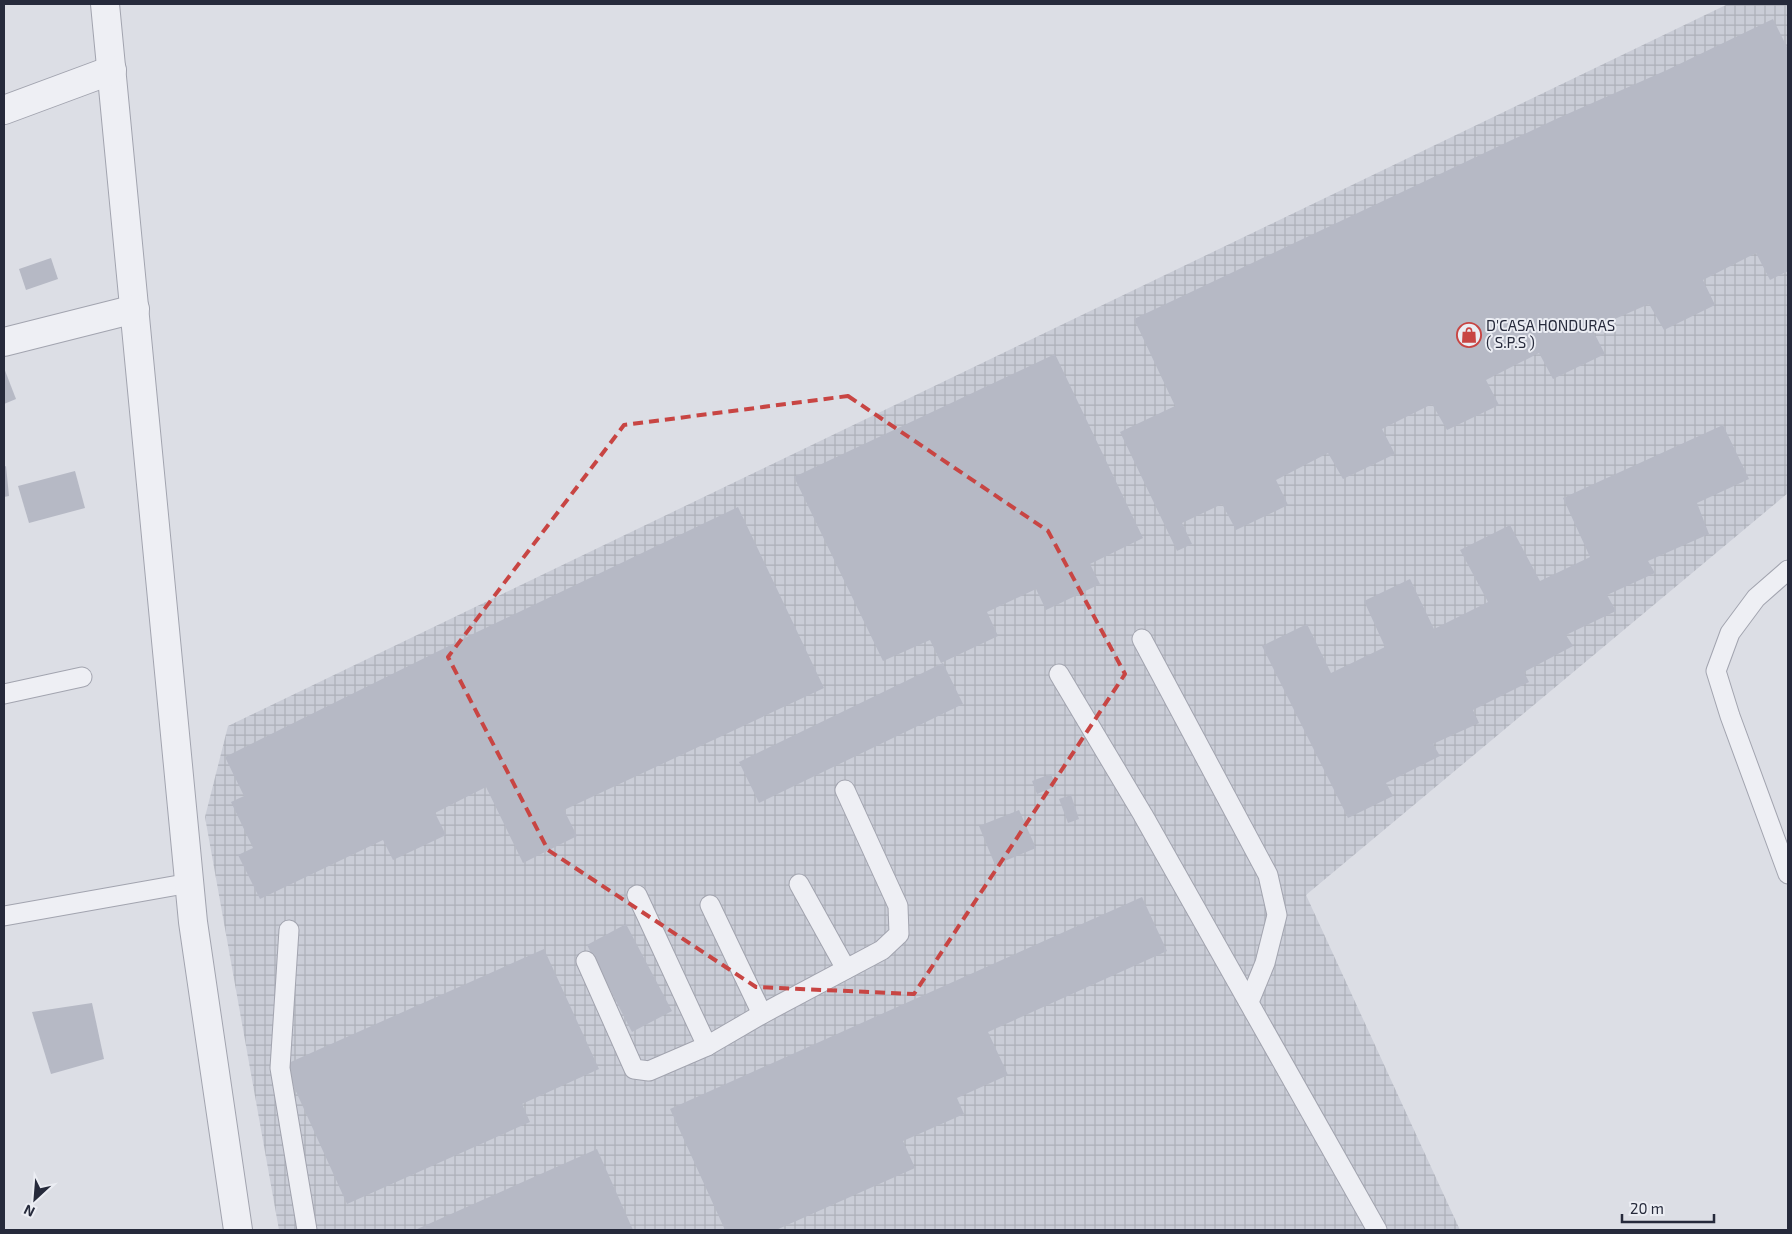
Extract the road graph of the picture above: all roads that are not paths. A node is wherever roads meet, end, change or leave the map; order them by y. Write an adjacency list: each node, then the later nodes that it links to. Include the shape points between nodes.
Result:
1 (105, 4): 2 (street)
2 (112, 70): 3 (street); 4 (street)
3 (4, 110)
4 (135, 309): 5 (street); 13 (street)
5 (4, 342)
6 (1788, 570): 12 (lane, via 1756,598 1730,632 1716,671)
7 (1142, 639): 21 (lane, via 1268,875 1277,915 1265,963)
8 (1059, 674): 21 (lane)
9 (82, 677): 10 (lane)
10 (4, 694)
11 (845, 790): 20 (lane, via 898,906 899,934 882,950)
12 (1788, 874)
13 (190, 883): 17 (lane); 24 (street)
14 (799, 884): 20 (lane)
15 (638, 896): 23 (lane)
16 (710, 905): 22 (lane)
17 (4, 916)
18 (290, 930): 25 (lane, via 280,1068)
19 (586, 961): 23 (lane, via 634,1069 649,1071)
20 (846, 969): 22 (lane)
21 (1249, 1002): 26 (lane)
22 (762, 1014): 23 (lane)
23 (707, 1046)
24 (238, 1230)
25 (307, 1230)
26 (1377, 1230)

